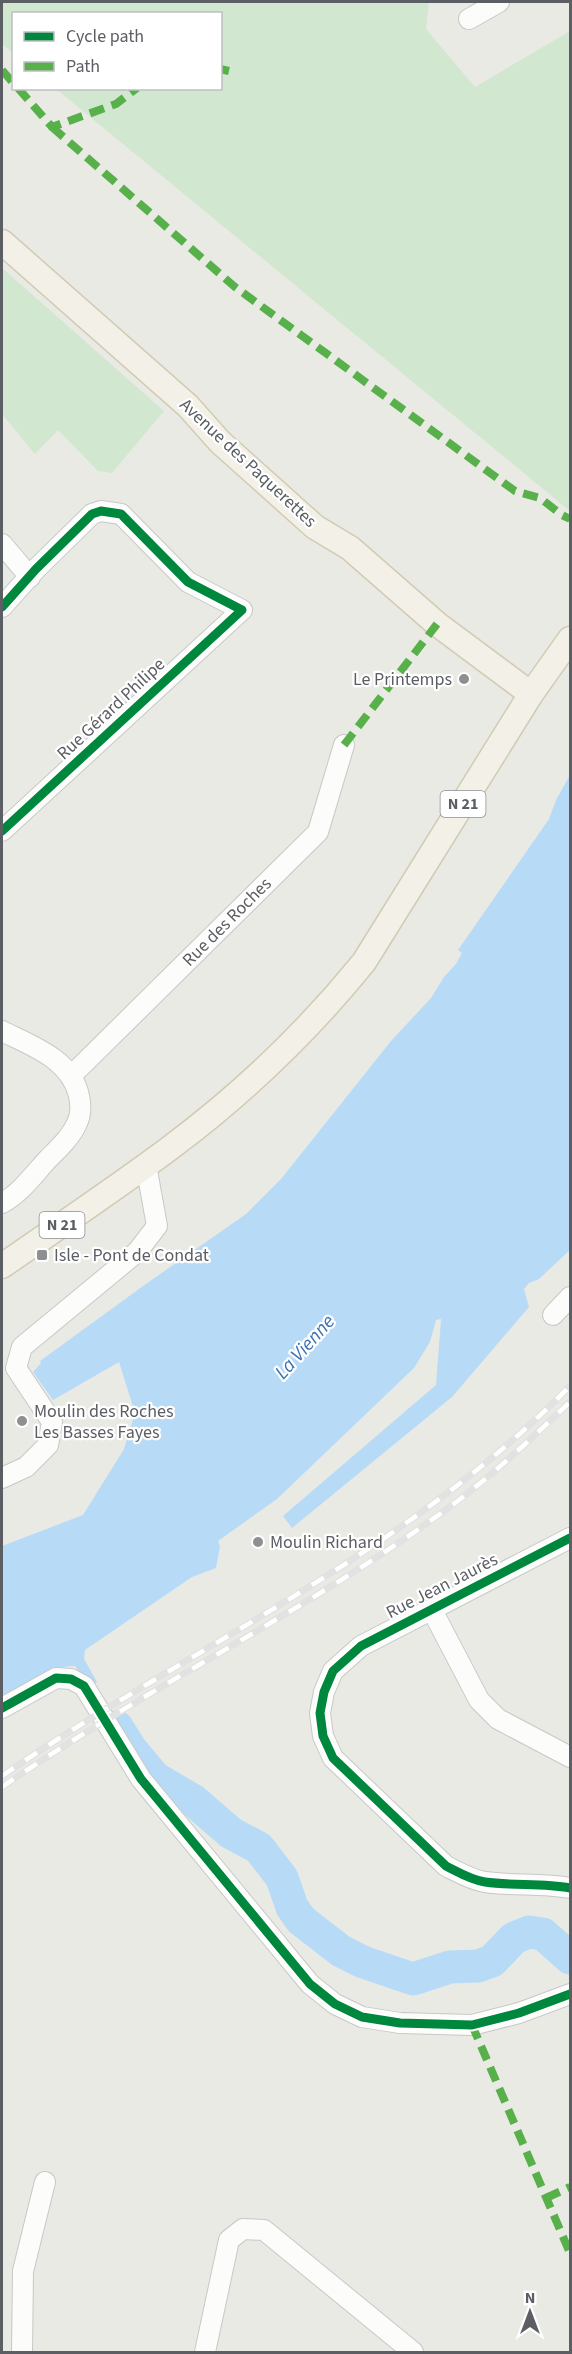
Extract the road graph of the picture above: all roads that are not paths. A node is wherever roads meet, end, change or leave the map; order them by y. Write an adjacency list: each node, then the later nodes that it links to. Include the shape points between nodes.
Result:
1 (499, 2): 2 (street)
2 (469, 20)
3 (2, 242): 8 (main road, Avenue des Paquerettes, via 188,406 220,442 315,527 350,548 437,624)
4 (2, 544): 5 (street)
5 (30, 577): 6 (street); 10 (street, Rue Gérard Philipe, via 92,514 102,511 121,514 188,582 242,610)
6 (2, 607)
7 (570, 639): 8 (main road, N 21)
8 (531, 694): 13 (main road, N 21, via 377,942 339,993 265,1069)
9 (344, 745): 12 (street, Rue des Roches, via 318,832)
10 (2, 831)
11 (2, 1031): 12 (street, via 38,1048)
12 (72, 1075): 14 (street, via 81,1104 72,1134)
13 (146, 1165): 15 (main road, N 21); 18 (street, via 157,1226 137,1252 22,1347 16,1368 52,1422 48,1444 26,1467)
14 (2, 1203)
15 (2, 1266)
16 (570, 1297): 17 (street)
17 (554, 1315)
18 (2, 1478)
19 (570, 1538): 20 (street, Rue Jean Jaurès)
20 (432, 1610): 22 (street, via 479,1700 498,1719); 23 (street, Rue Jean Jaurès, via 361,1646 333,1671 320,1713 323,1736 333,1758 446,1866 464,1876 484,1882)
21 (2, 1708): 24 (street, via 56,1678 71,1679 84,1686 141,1779 310,1984 335,2004 362,2017 400,2023 472,2025)
22 (570, 1757)
23 (570, 1888)
24 (570, 1994)
25 (45, 2181): 26 (street, via 23,2271)
26 (22, 2352)
27 (205, 2352): 28 (street, via 229,2240 243,2229 264,2230)
28 (413, 2352)

